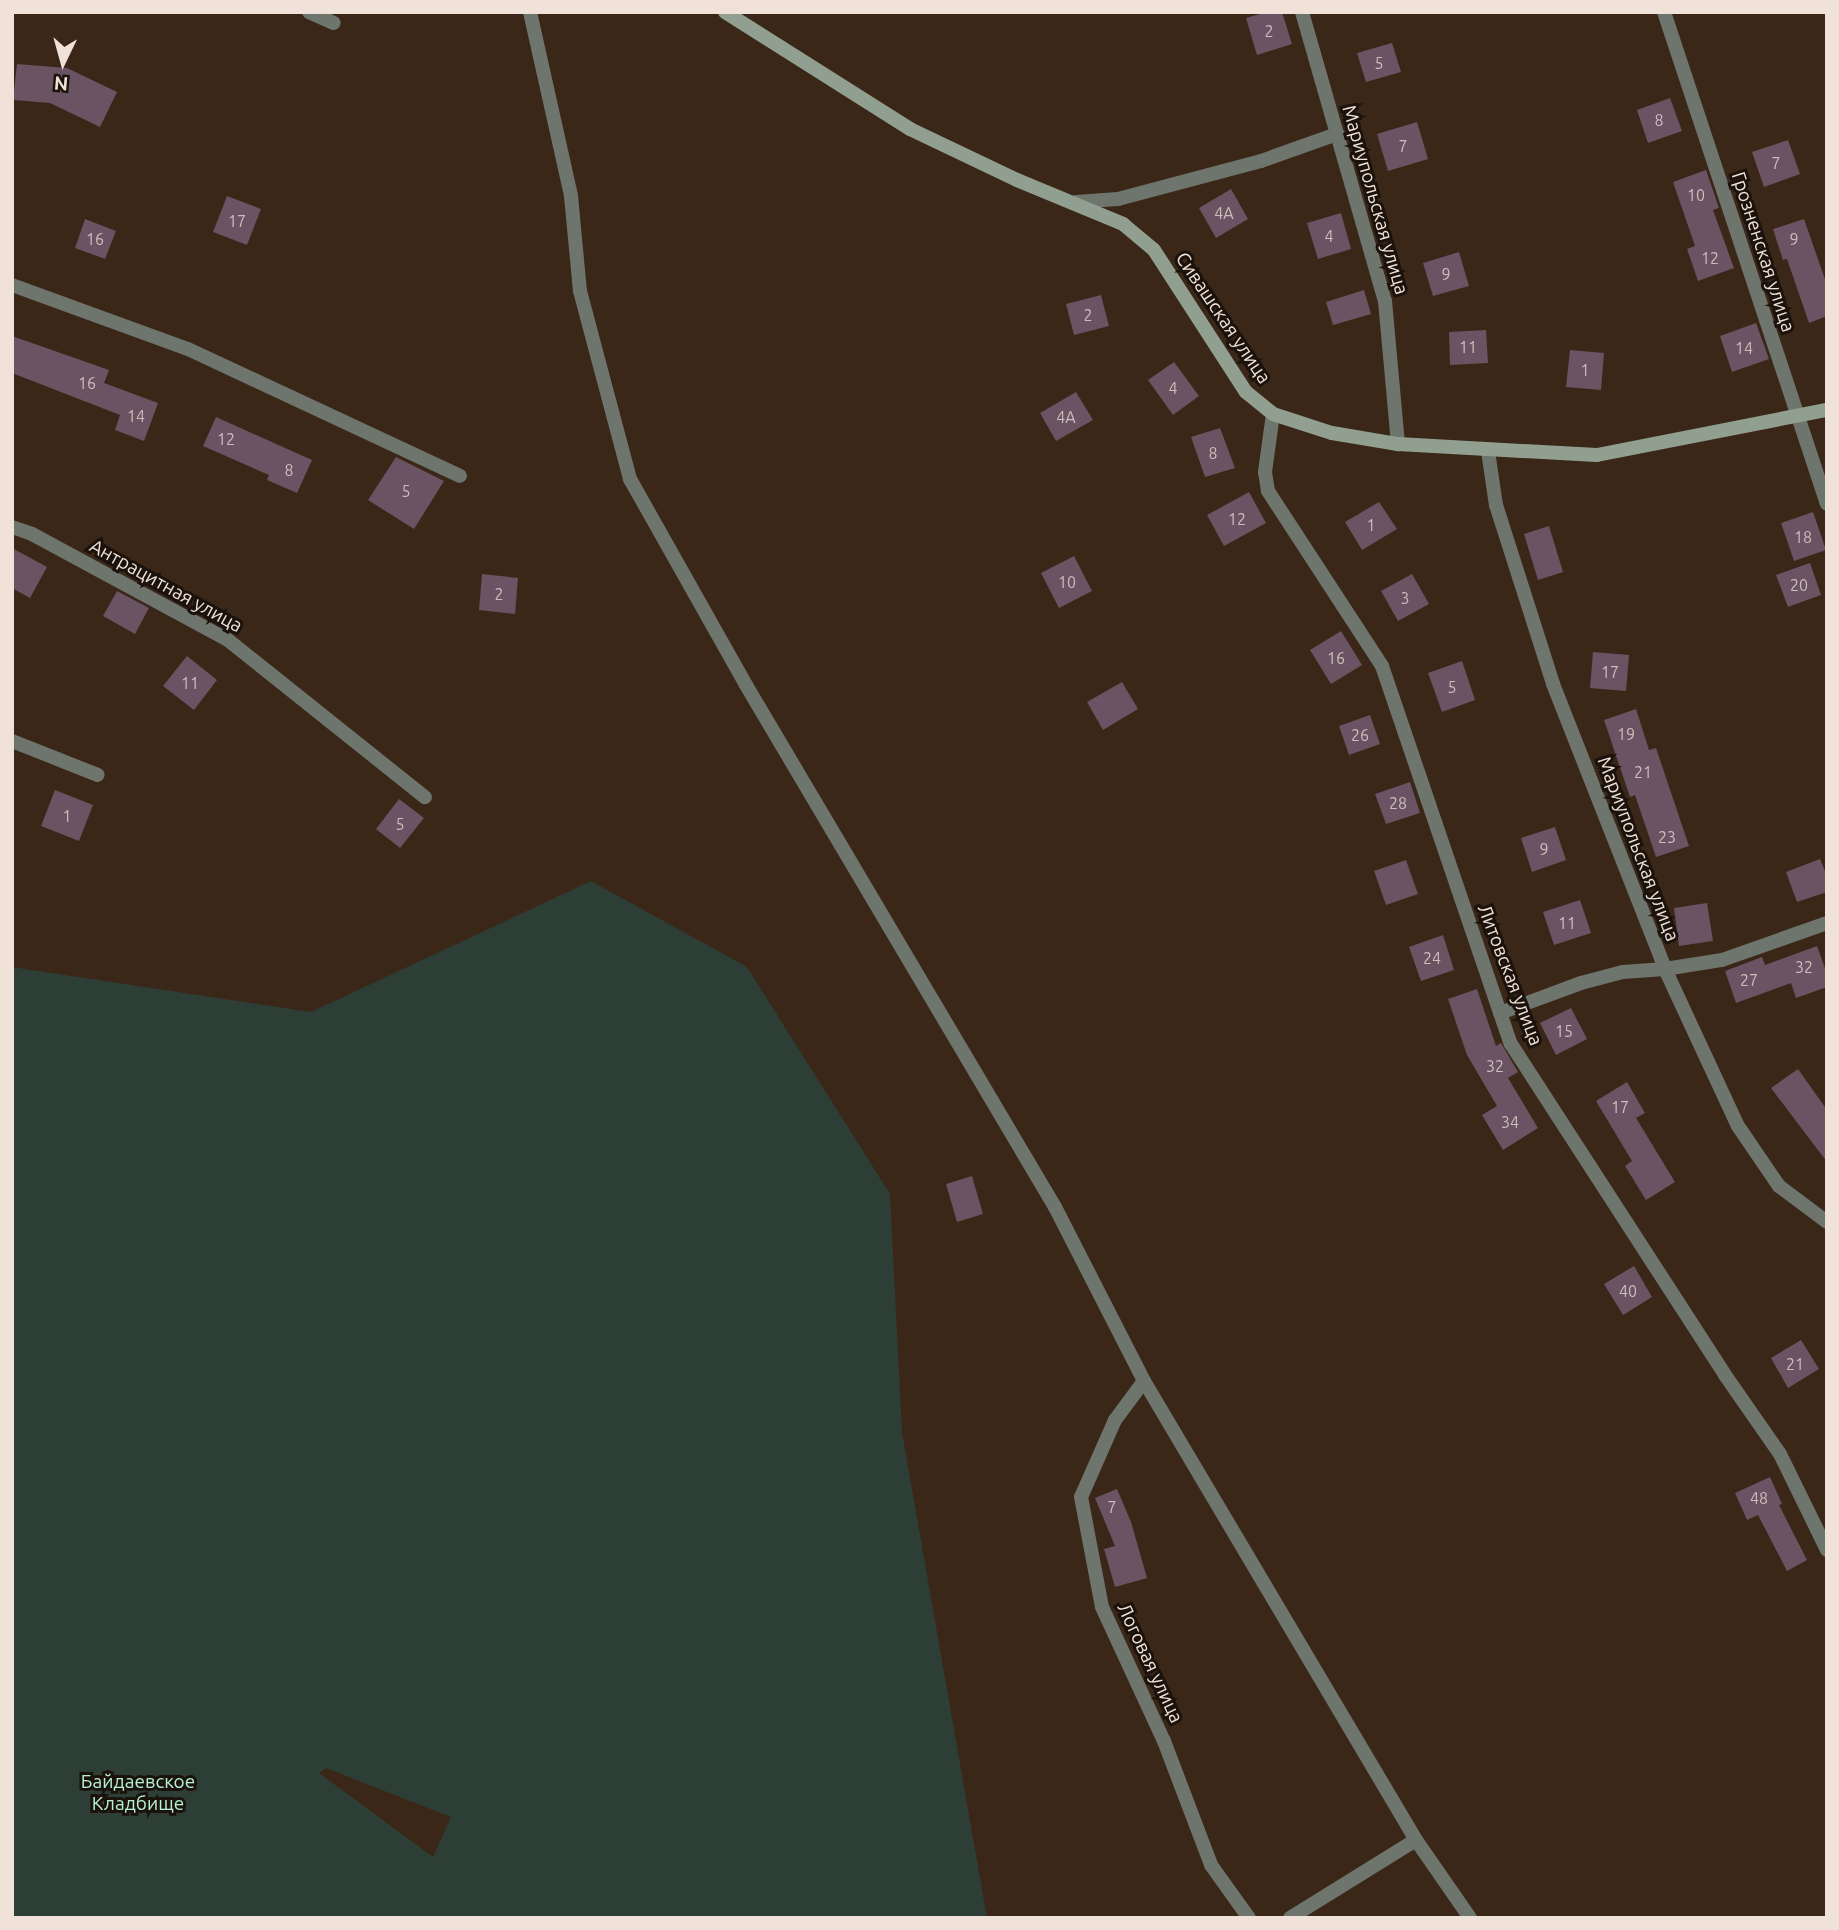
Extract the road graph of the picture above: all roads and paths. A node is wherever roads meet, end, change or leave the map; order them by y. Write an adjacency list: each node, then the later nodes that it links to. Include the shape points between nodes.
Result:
1 (309, 12): 6 (street)
2 (530, 12): 25 (street, via 571,196 580,291 629,479 1055,1207)
3 (726, 12): 8 (street, Сивашская улица, via 910,129 1017,180)
4 (1301, 12): 7 (street, Мариупольская улица)
5 (1664, 12): 12 (street, Грозненская улица)
6 (334, 23)
7 (1337, 134): 8 (street, via 1261,161 1118,199); 13 (street, Мариупольская улица, via 1385,301)
8 (1076, 202): 11 (street, Сивашская улица, via 1123,224 1154,250 1246,392)
9 (12, 285): 15 (street, via 188,349)
10 (1827, 410): 12 (street, Сивашская улица)
11 (1273, 414): 13 (street, Сивашская улица, via 1332,433); 23 (street, Литовская улица, via 1265,472 1268,491 1382,666)
12 (1796, 417): 14 (street, Сивашская улица, via 1597,455); 16 (street, Грозненская улица)
13 (1398, 444): 14 (street, Сивашская улица)
14 (1488, 451): 22 (street, Мариупольская улица, via 1496,505 1553,684)
15 (460, 476)
16 (1827, 504)
17 (12, 527): 20 (street, Антрацитная улица, via 228,640)
18 (12, 741): 19 (street)
19 (99, 775)
20 (425, 797)
21 (1827, 923): 22 (street, via 1722,960)
22 (1665, 970): 23 (street, via 1602,977); 24 (street, Мариупольская улица, via 1738,1126 1779,1186)
23 (1500, 1013): 26 (street, Литовская улица, via 1511,1044 1780,1454)
24 (1827, 1222)
25 (1144, 1381): 27 (street); 28 (street, Логовая улица, via 1115,1420 1081,1497 1090,1546 1102,1607 1164,1741 1211,1865)
26 (1827, 1550)
27 (1416, 1840): 29 (street); 30 (street)
28 (1248, 1918)
29 (1290, 1918)
30 (1470, 1918)

